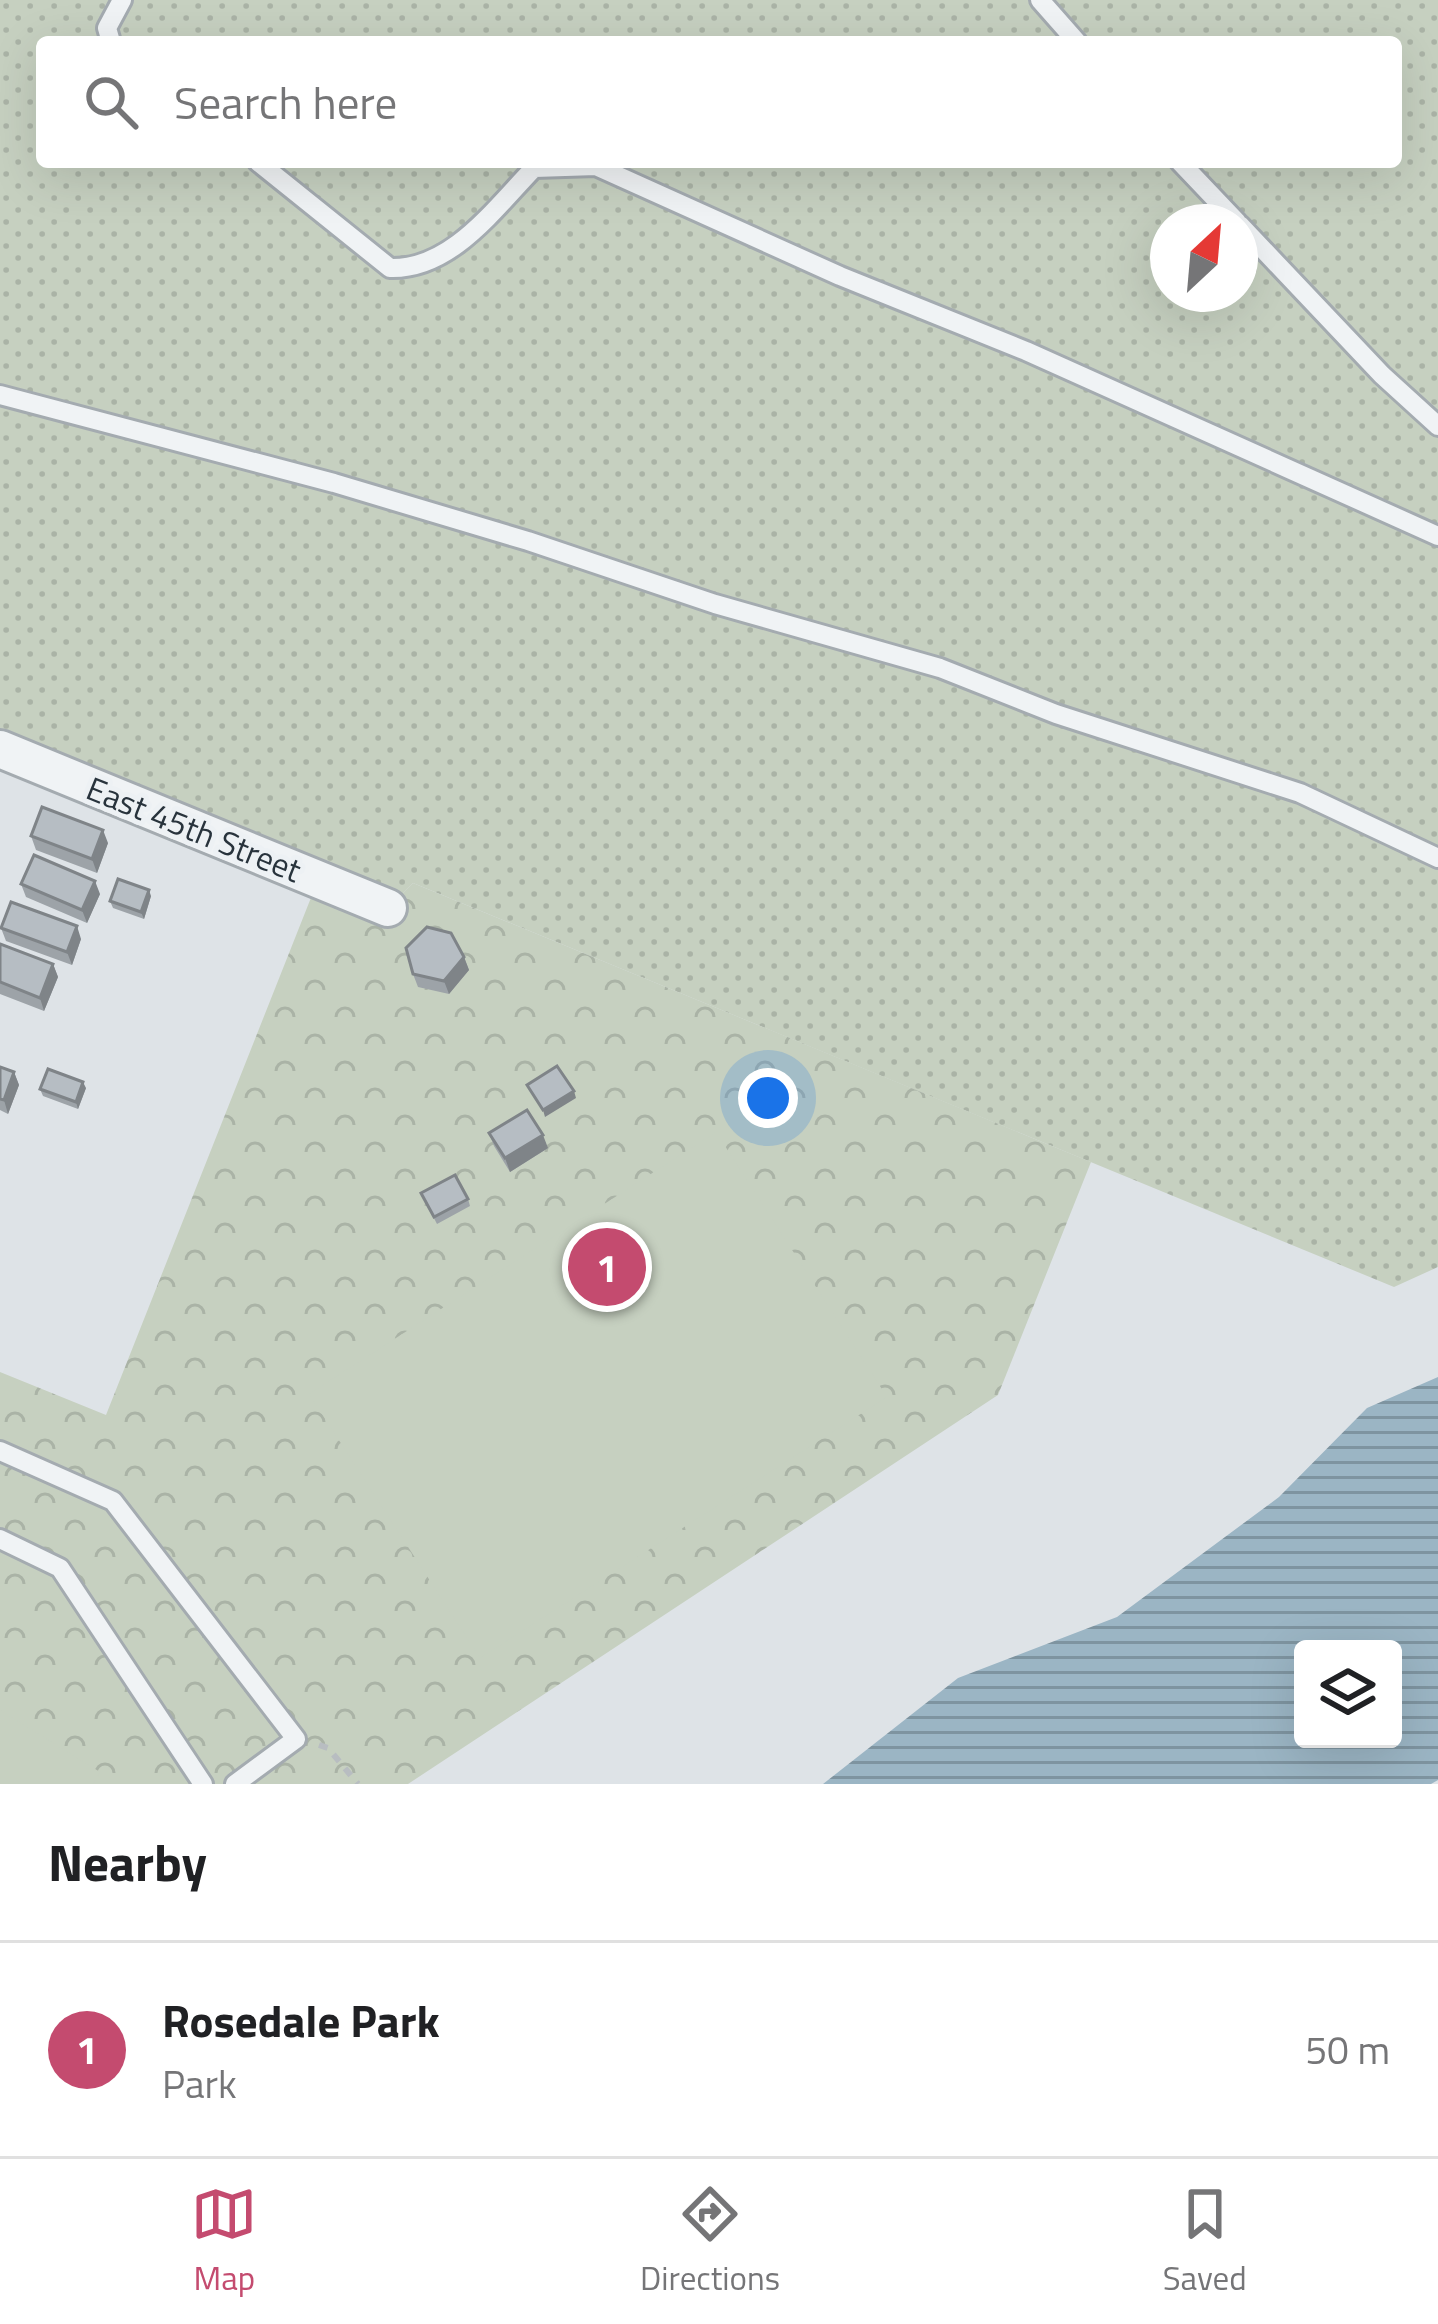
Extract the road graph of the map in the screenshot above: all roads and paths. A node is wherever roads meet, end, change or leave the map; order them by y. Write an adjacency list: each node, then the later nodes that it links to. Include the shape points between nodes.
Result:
1 (122, 0): 3 (lane)
2 (1040, 0): 4 (lane)
3 (109, 36)
4 (1072, 36)
5 (265, 168): 6 (lane, via 390,268 413,268 475,229)
6 (534, 168)
7 (600, 168): 13 (lane)
8 (1186, 168): 9 (lane)
9 (1219, 204)
10 (1258, 245): 12 (lane)
11 (0, 395): 15 (lane, via 334,484 940,668 1300,793)
12 (1438, 426)
13 (1438, 536)
14 (3, 759): 16 (street, East 45th Street)
15 (1438, 858)
16 (388, 908)
17 (0, 1451): 19 (lane, via 112,1502)
18 (0, 1539): 20 (lane, via 60,1568)
19 (296, 1739): 21 (lane); 22 (path, via 328,1748)
20 (203, 1784)
21 (235, 1784)
22 (358, 1784)

